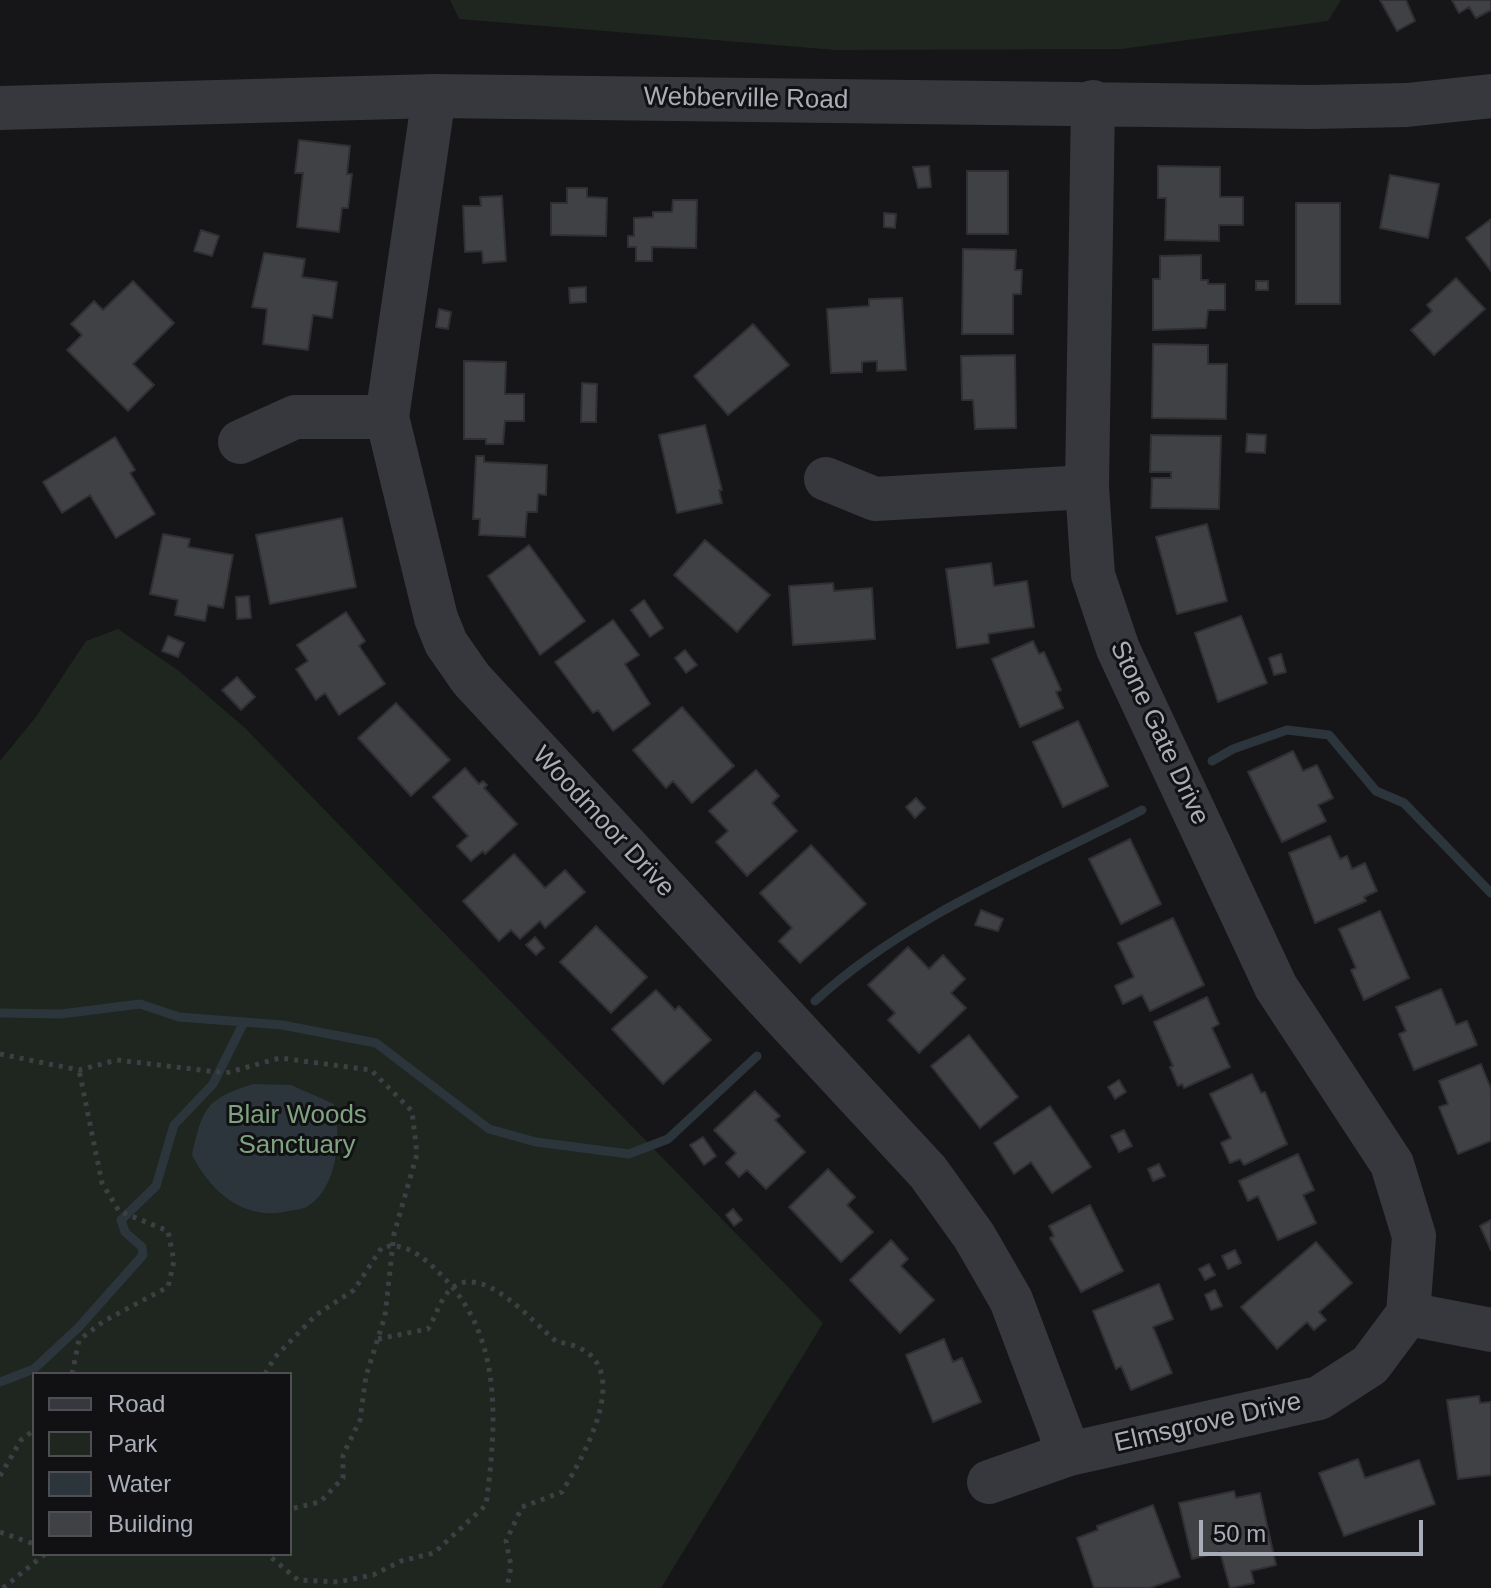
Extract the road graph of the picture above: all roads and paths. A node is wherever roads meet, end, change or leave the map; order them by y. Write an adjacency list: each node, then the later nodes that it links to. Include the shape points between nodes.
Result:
1 (434, 96): 3 (street, Webberville Road); 4 (street, Webberville Road); 5 (street, Woodmoor Drive)
2 (1491, 96): 3 (street, Webberville Road, via 1407,105)
3 (1093, 102): 8 (street, Stone Gate Drive)
4 (0, 108)
5 (387, 417): 6 (street, via 295,417); 19 (street, Woodmoor Drive, via 427,588 446,643 471,679 928,1172 1011,1300)
6 (240, 442)
7 (826, 479): 8 (street, via 875,499)
8 (1087, 487): 13 (street, Stone Gate Drive, via 1093,575 1118,649 1276,987 1392,1164 1414,1236)
9 (0, 1054): 10 (path)
10 (79, 1070): 11 (path, via 117,1060 226,1073 280,1058 371,1070 412,1111 417,1154); 16 (path, via 102,1183 119,1211 168,1231 174,1261 168,1287 79,1340)
11 (393, 1245): 12 (path, via 422,1257); 15 (path); 17 (path, via 382,1247 354,1290 316,1315)
12 (455, 1287): 15 (path, via 428,1329); 27 (path, via 482,1333 494,1408 486,1505 434,1553); 29 (path, via 466,1281 493,1285 557,1342 592,1354 605,1382 598,1417 562,1492 522,1507 511,1530 506,1541 511,1566)
13 (1408, 1314): 14 (street); 19 (street, Elmsgrove Drive, via 1370,1365 1319,1398)
14 (1491, 1330)
15 (378, 1339): 22 (path, via 360,1420 343,1455 343,1478 320,1502)
16 (72, 1372)
17 (266, 1372)
18 (32, 1432): 20 (path)
19 (1069, 1454): 21 (street, Elmsgrove Drive)
20 (0, 1476)
21 (989, 1482)
22 (292, 1509)
23 (0, 1532): 24 (path)
24 (32, 1543)
25 (43, 1556): 28 (path)
26 (269, 1556): 27 (path, via 298,1580)
27 (340, 1585)
28 (3, 1588)
29 (507, 1588)

